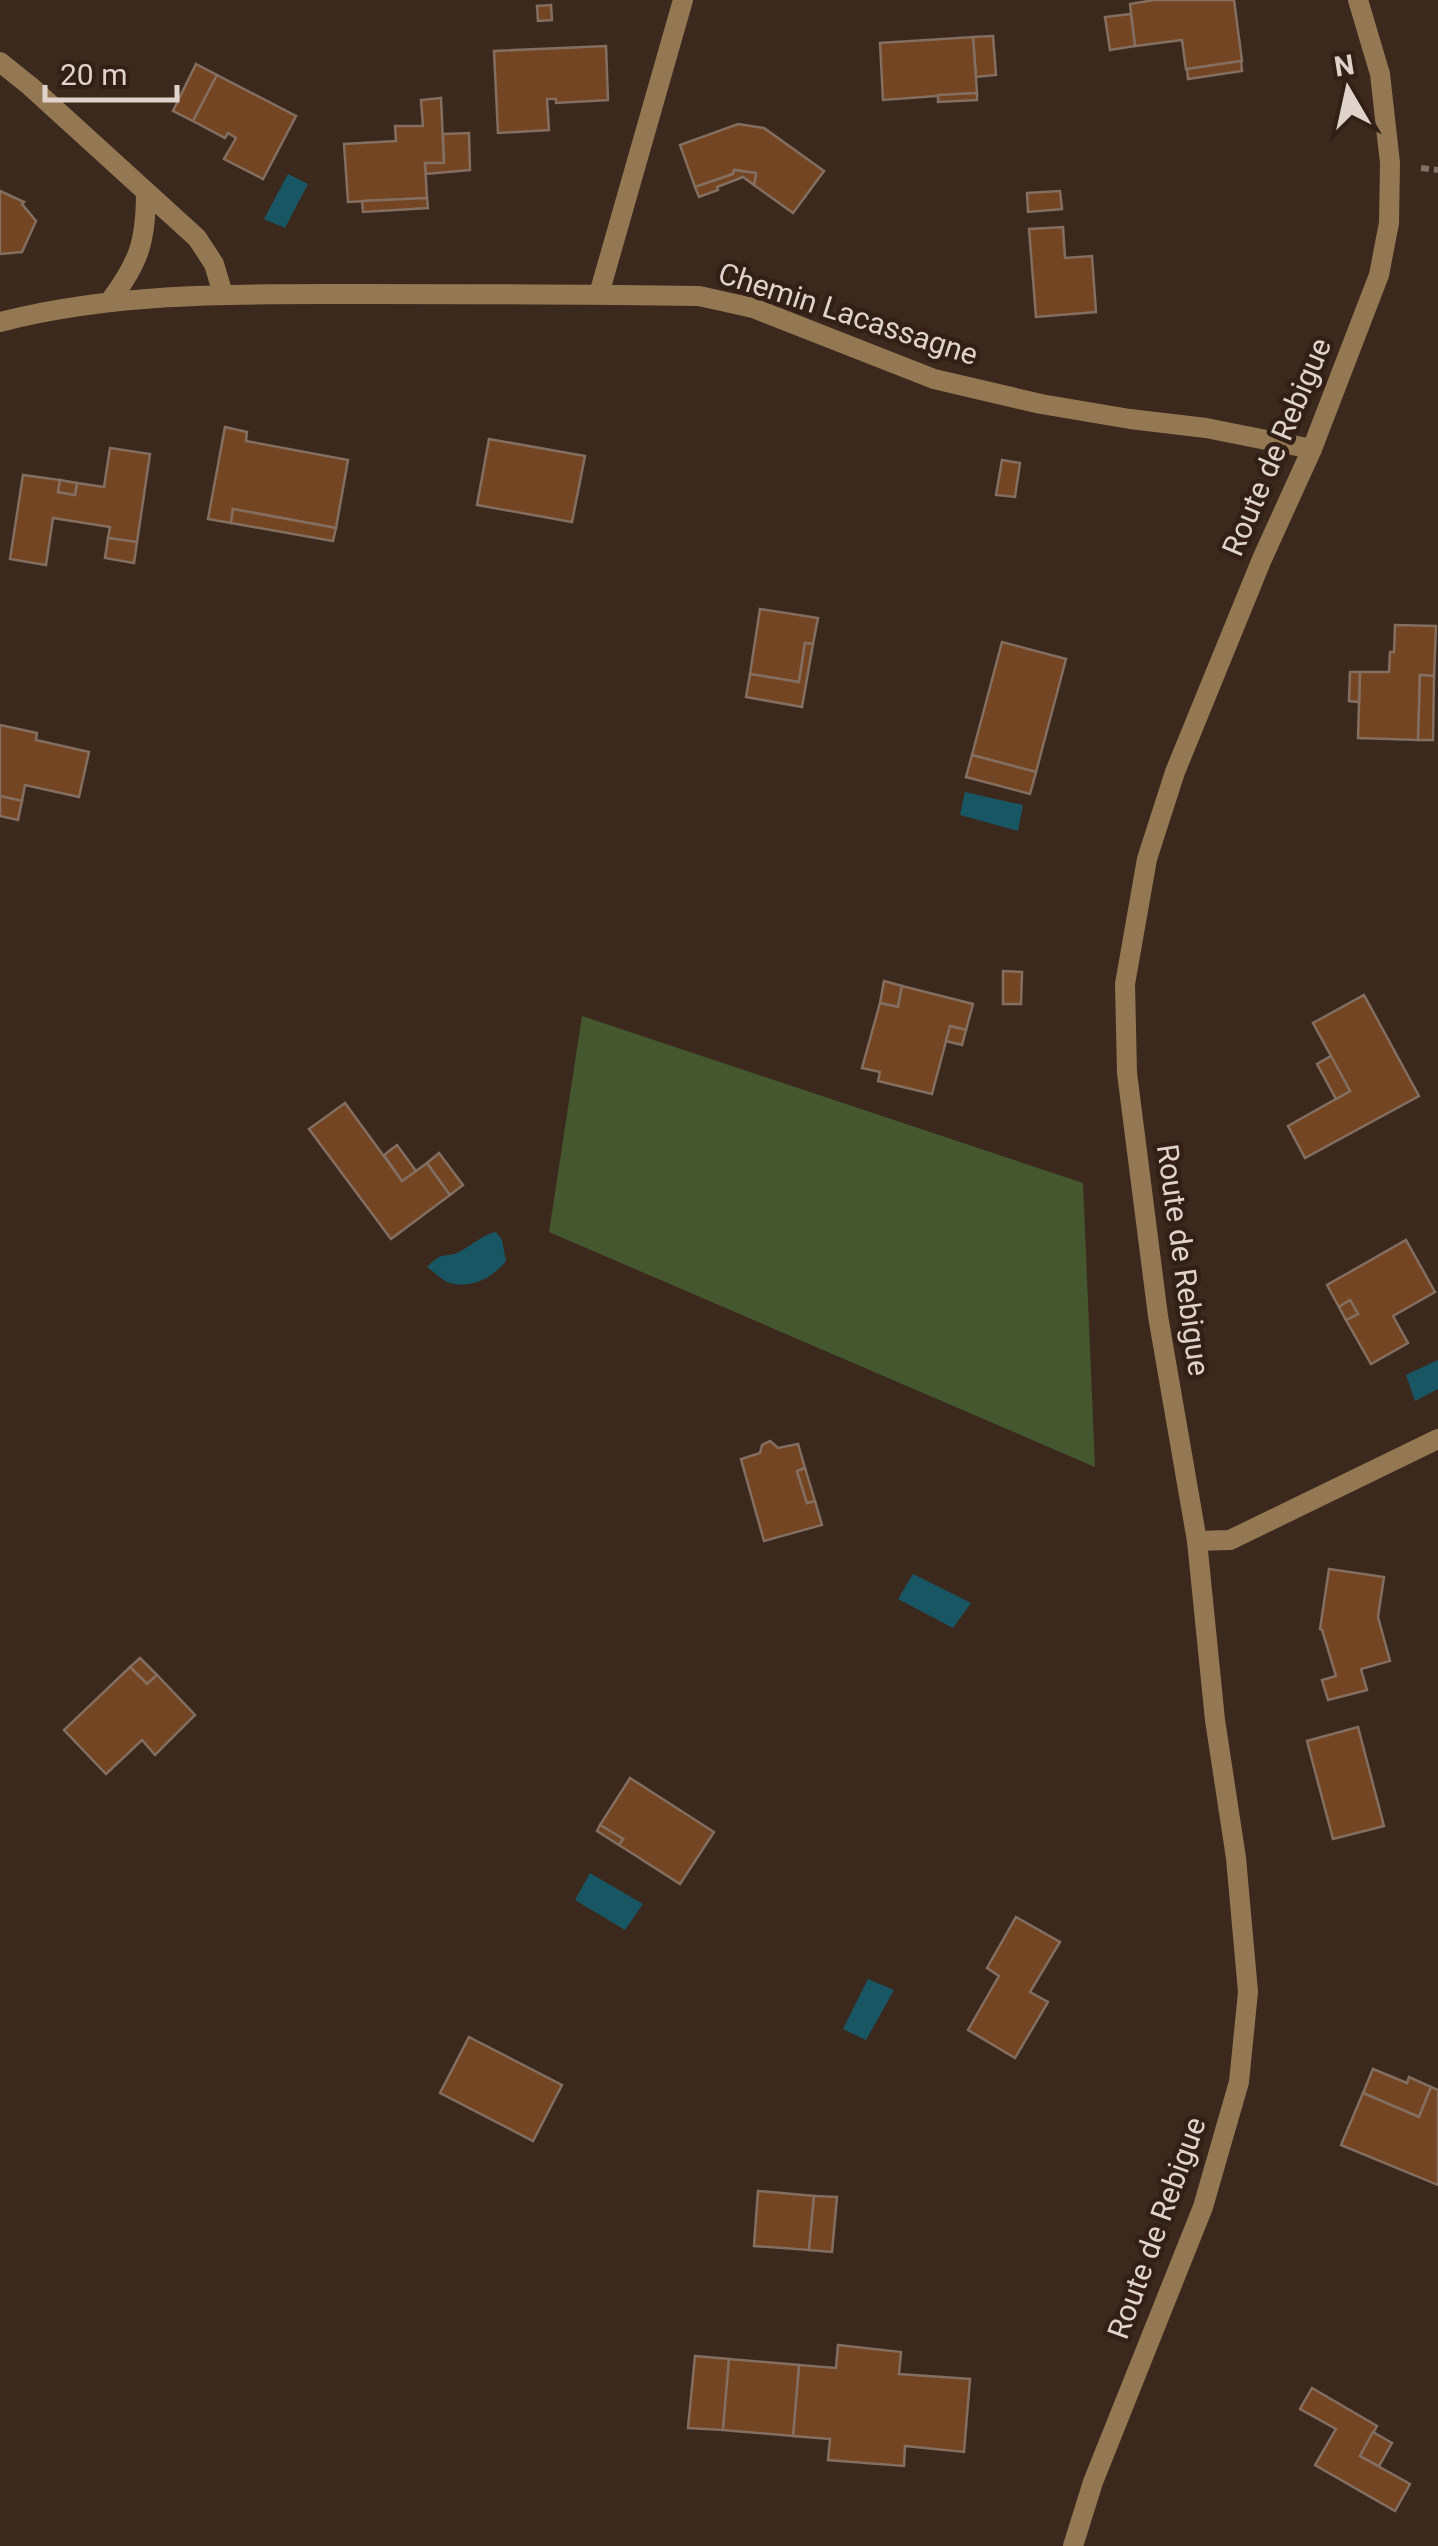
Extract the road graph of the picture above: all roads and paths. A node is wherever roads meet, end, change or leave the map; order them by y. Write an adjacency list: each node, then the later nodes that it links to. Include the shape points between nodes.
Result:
1 (683, 0): 6 (street)
2 (1358, 0): 9 (street, Route de Rebigue, via 1380,74 1389,223 1380,275)
3 (0, 62): 4 (street)
4 (146, 192): 5 (street, via 197,238); 7 (street, via 141,249)
5 (223, 294): 6 (street, Chemin Lacassagne); 7 (street, Chemin Lacassagne)
6 (599, 294): 9 (street, Chemin Lacassagne, via 699,296 753,308 934,379)
7 (110, 302): 8 (street, Chemin Lacassagne)
8 (0, 322)
9 (1312, 450): 11 (street, Route de Rebigue, via 1175,772 1147,859 1126,984 1127,1073)
10 (1438, 1438): 11 (street, via 1230,1540)
11 (1196, 1542): 12 (street, Route de Rebigue, via 1248,1992 1239,2082 1203,2208 1093,2482)
12 (1074, 2546)

